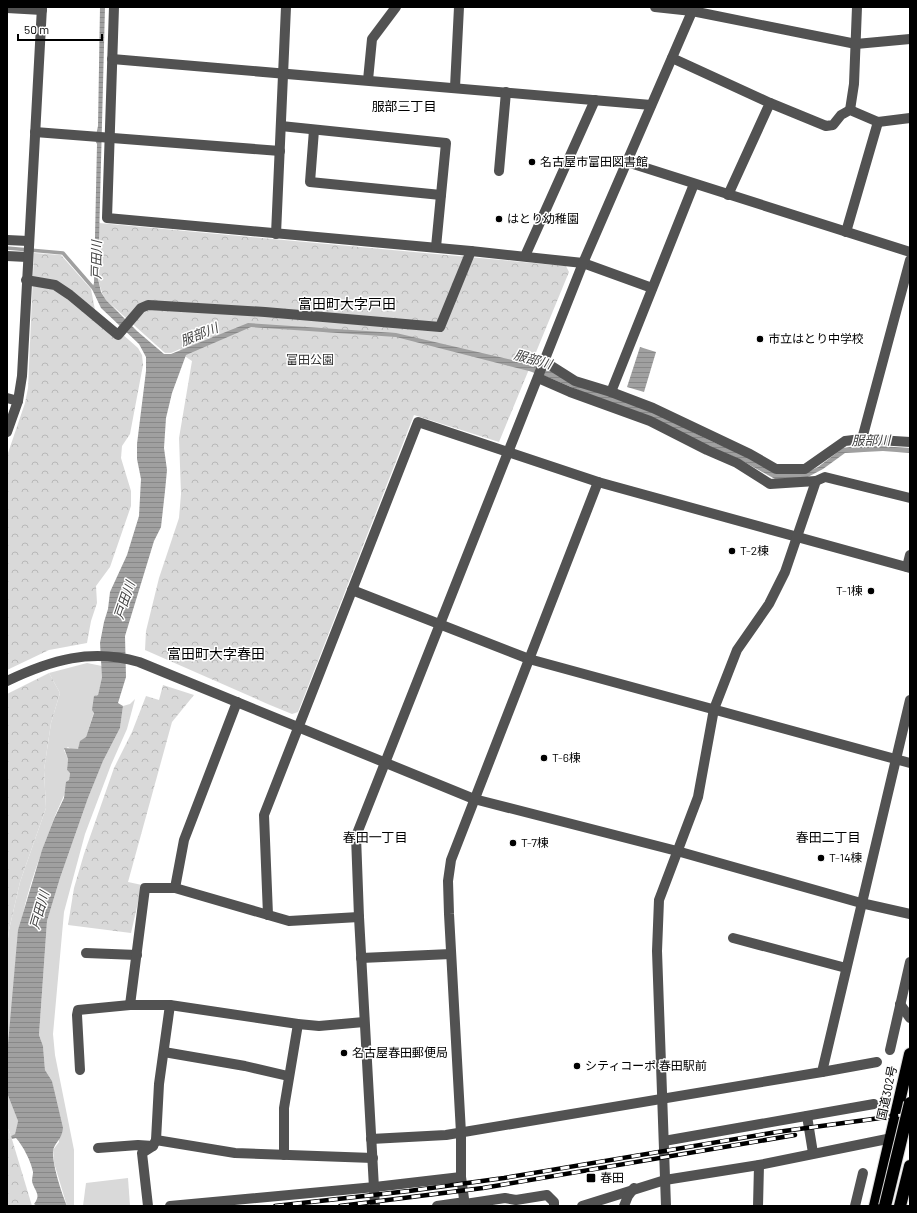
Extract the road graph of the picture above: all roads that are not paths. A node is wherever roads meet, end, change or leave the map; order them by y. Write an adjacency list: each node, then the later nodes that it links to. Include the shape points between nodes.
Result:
1 (114, 7): 13 (street)
2 (286, 7): 14 (street)
3 (396, 7): 15 (street, via 372,39)
4 (460, 7): 16 (street)
5 (655, 7): 9 (street)
6 (856, 7): 11 (street)
7 (7, 8): 8 (street)
8 (42, 9): 26 (street)
9 (693, 9): 11 (street); 12 (street)
10 (910, 39): 11 (street)
11 (856, 44): 21 (street)
12 (672, 58): 19 (street); 20 (street)
13 (112, 59): 14 (street); 27 (street)
14 (283, 73): 15 (street); 24 (street)
15 (368, 80): 16 (street)
16 (455, 87): 17 (street)
17 (506, 92): 18 (street); 30 (street)
18 (595, 100): 20 (street); 42 (street)
19 (770, 103): 21 (street, via 826,126 833,125 841,115); 33 (street)
20 (652, 105): 29 (street)
21 (850, 110): 23 (street)
22 (910, 118): 23 (street)
23 (878, 122): 34 (street)
24 (281, 126): 25 (street); 28 (street)
25 (314, 130): 32 (street, via 310,182); 32 (street, via 446,143)
26 (35, 132): 27 (street); 37 (street)
27 (102, 136): 28 (street); 35 (street, via 107,218)
28 (280, 151): 35 (street)
29 (627, 162): 31 (street); 45 (street)
30 (499, 171)
31 (694, 184): 33 (street); 47 (street)
32 (441, 195): 38 (street)
33 (728, 195): 34 (street)
34 (846, 232): 40 (street)
35 (276, 234): 38 (street)
36 (7, 240): 37 (street)
37 (28, 241): 43 (street)
38 (436, 247): 39 (street)
39 (471, 250): 42 (street); 46 (street, via 440,327 148,305 141,308 118,335 55,285)
40 (910, 252)
41 (7, 256): 43 (street)
42 (524, 256): 45 (street)
43 (27, 257): 46 (street)
44 (910, 260): 54 (street)
45 (583, 263): 47 (street); 48 (street)
46 (26, 280): 52 (street, via 22,376)
47 (652, 288): 50 (street)
48 (544, 364): 49 (street); 50 (street, via 575,381)
49 (538, 378): 56 (street); 57 (street, via 650,421 737,463 770,484)
50 (610, 392): 57 (street, via 653,408 776,469)
51 (7, 398): 52 (street)
52 (18, 401): 53 (street)
53 (7, 432)
54 (862, 439): 55 (street); 57 (street, via 846,441)
55 (910, 442)
56 (508, 451): 58 (street); 63 (street, via 418,422); 64 (street)
57 (809, 476): 59 (street, via 825,477); 60 (street)
58 (598, 482): 60 (street); 65 (street)
59 (910, 498)
60 (798, 536): 62 (street); 69 (street, via 785,572 770,601 737,650)
61 (910, 555): 62 (street)
62 (908, 568)
63 (352, 590): 64 (street); 70 (street)
64 (440, 624): 65 (street); 72 (street)
65 (529, 659): 69 (street); 74 (street)
66 (7, 682): 68 (street, via 49,663 87,656 115,656 139,662)
67 (910, 700): 71 (street)
68 (237, 702): 70 (street); 76 (street, via 184,840)
69 (714, 709): 71 (street); 75 (street, via 698,797)
70 (297, 726): 72 (street); 79 (street, via 264,815)
71 (896, 760): 73 (street); 77 (street)
72 (385, 762): 74 (street); 80 (street, via 356,836)
73 (910, 763)
74 (474, 799): 75 (street); 83 (street, via 451,860 448,881)
75 (677, 851): 77 (street); 101 (street, via 659,900 657,951)
76 (175, 888): 79 (street); 84 (street, via 145,888)
77 (861, 903): 78 (street); 87 (street)
78 (910, 914)
79 (268, 915): 80 (street, via 289,921)
80 (359, 917): 85 (street)
81 (733, 938): 87 (street)
82 (86, 953): 84 (street)
83 (451, 954): 85 (street); 106 (street)
84 (137, 955): 89 (street)
85 (361, 958): 92 (street)
86 (910, 962): 88 (street)
87 (846, 968): 99 (street)
88 (900, 1004): 91 (street); 94 (street)
89 (130, 1005): 90 (street); 98 (street, via 78,1010)
90 (170, 1005): 93 (street); 95 (street)
91 (910, 1018)
92 (364, 1022): 93 (street, via 319,1026); 108 (street)
93 (298, 1024): 100 (street)
94 (890, 1050)
95 (164, 1052): 100 (street); 110 (street)
96 (910, 1054): 107 (highway, 国道302号)
97 (877, 1062): 99 (street)
98 (80, 1070)
99 (822, 1072): 101 (street)
100 (288, 1076): 113 (street, via 284,1108)
101 (663, 1098): 106 (street); 109 (street)
102 (910, 1103): 134 (highway, bridge)
103 (874, 1104): 104 (street)
104 (807, 1116): 109 (street); 112 (street)
105 (910, 1132): 107 (street)
106 (461, 1133): 108 (street); 118 (street)
107 (892, 1138): 112 (street); 133 (highway, 国道302号)
108 (371, 1139): 114 (street)
109 (664, 1141): 119 (street)
110 (154, 1143): 111 (street); 113 (street, via 235,1153); 123 (street, via 142,1153)
111 (98, 1148)
112 (813, 1153): 115 (street)
113 (284, 1155): 114 (street)
114 (372, 1158): 120 (street)
115 (758, 1165): 119 (street); 131 (street)
116 (910, 1166): 135 (highway)
117 (863, 1173): 132 (street)
118 (461, 1176): 120 (street); 122 (street)
119 (665, 1180): 121 (street); 130 (street)
120 (375, 1187): 124 (street); 125 (street)
121 (634, 1188): 128 (street); 129 (street)
122 (465, 1204): 126 (street); 127 (street, via 547,1195 554,1202)
123 (148, 1206)
124 (170, 1206)
125 (375, 1206)
126 (437, 1206)
127 (554, 1206)
128 (582, 1206)
129 (624, 1206)
130 (666, 1206)
131 (758, 1206)
132 (855, 1206)
133 (875, 1206)
134 (885, 1206)
135 (900, 1206)

